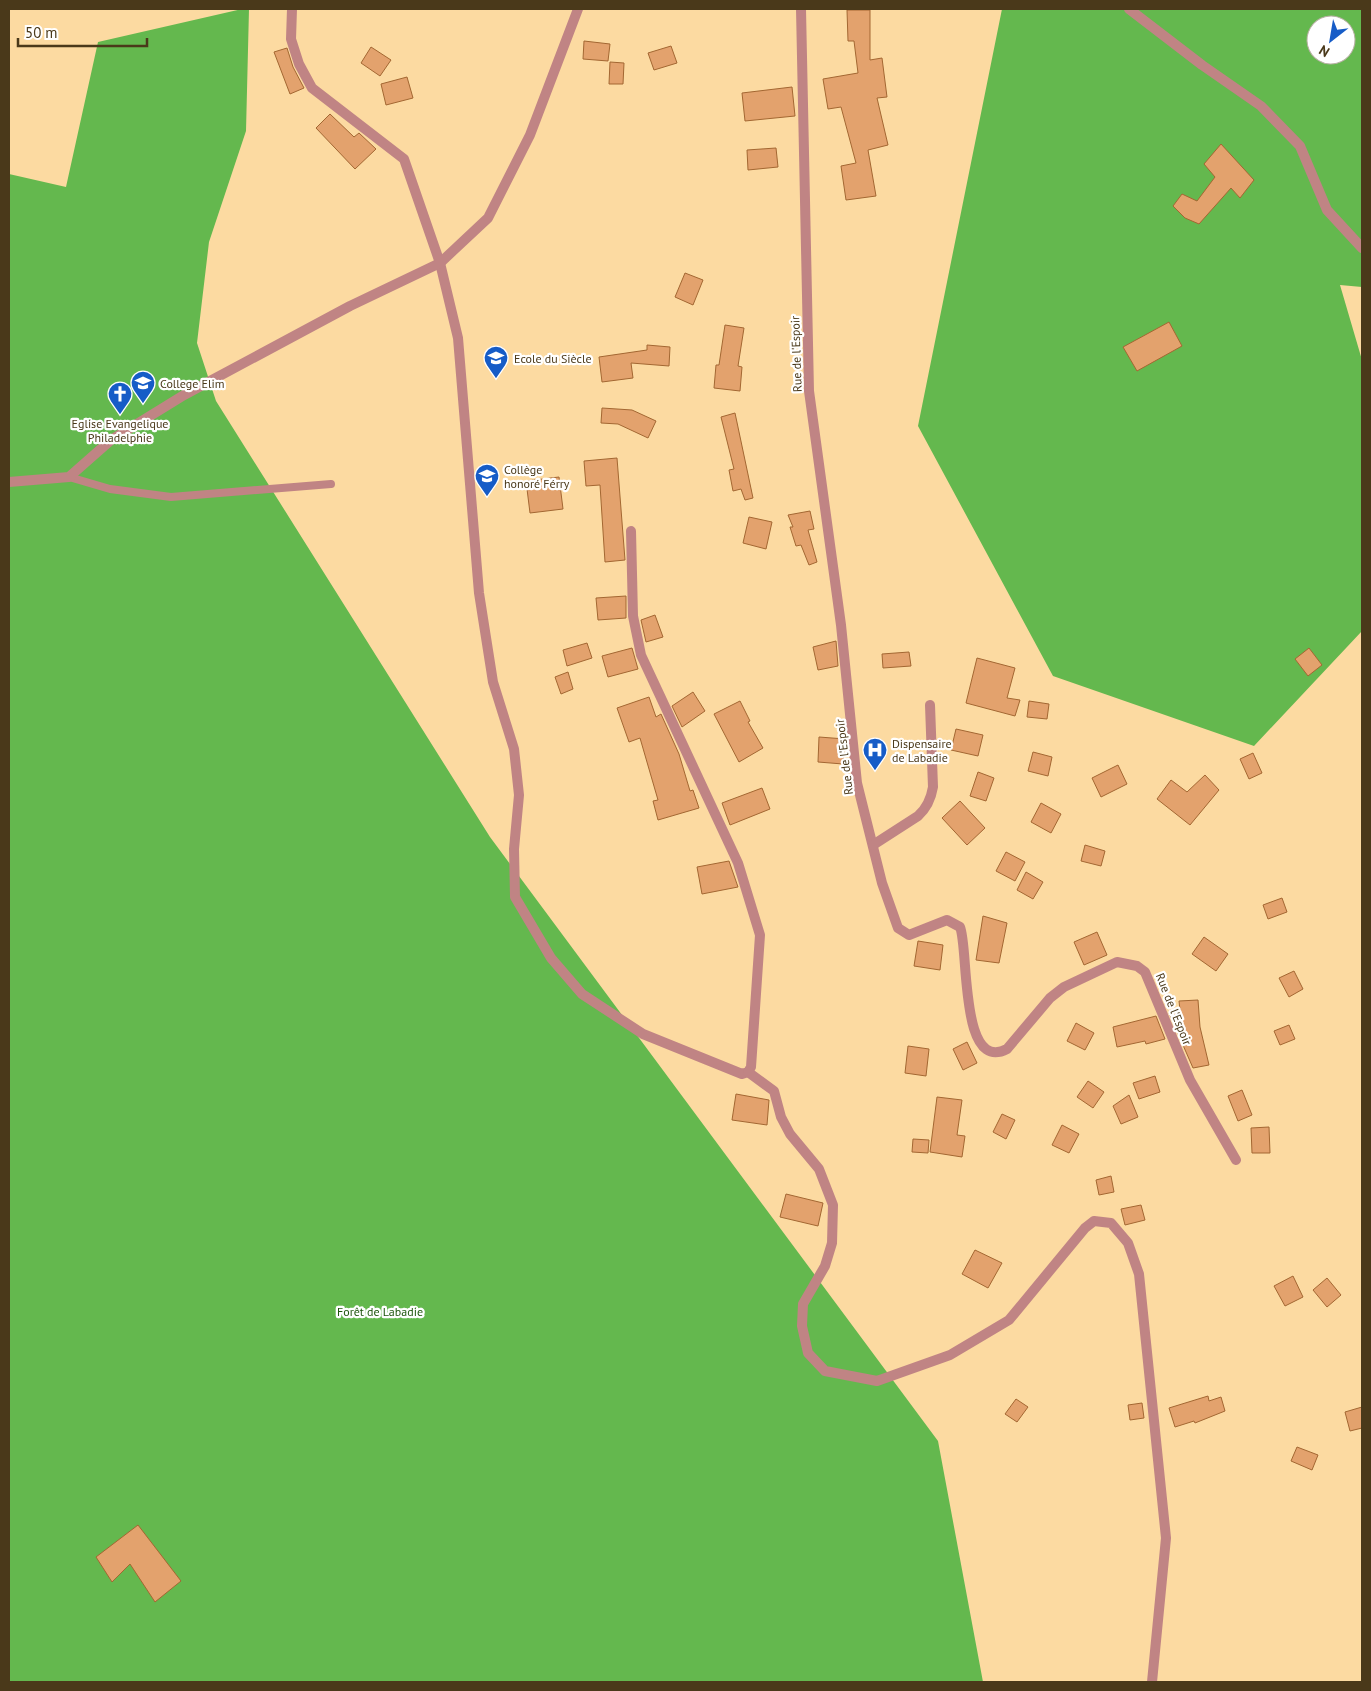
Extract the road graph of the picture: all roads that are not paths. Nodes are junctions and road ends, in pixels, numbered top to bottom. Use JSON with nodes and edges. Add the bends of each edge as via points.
{"nodes":[{"id":1,"x":292,"y":9,"type":"edge"},
{"id":2,"x":578,"y":9,"type":"edge"},
{"id":3,"x":801,"y":9,"type":"edge"},
{"id":4,"x":1129,"y":9,"type":"edge"},
{"id":5,"x":1362,"y":248,"type":"edge"},
{"id":6,"x":440,"y":263,"type":"junction"},
{"id":7,"x":69,"y":477,"type":"junction"},
{"id":8,"x":9,"y":482,"type":"edge"},
{"id":9,"x":331,"y":484,"type":"dead end"},
{"id":10,"x":631,"y":531,"type":"dead end"},
{"id":11,"x":930,"y":705,"type":"dead end"},
{"id":12,"x":873,"y":845,"type":"junction"},
{"id":13,"x":748,"y":1072,"type":"junction"},
{"id":14,"x":1236,"y":1160,"type":"dead end"},
{"id":15,"x":1152,"y":1682,"type":"edge"}],
"edges":[{"from":1,"to":6,"type":"street","via":[[291,39],[312,88],[404,159]]},
{"from":2,"to":6,"type":"street","via":[[530,135],[488,218]]},
{"from":3,"to":12,"type":"street","name":"Rue de l'Espoir","via":[[809,391],[842,625],[857,783]]},
{"from":4,"to":5,"type":"street","via":[[1261,106],[1300,146],[1327,210]]},
{"from":6,"to":7,"type":"street","via":[[350,306],[184,395],[111,440]]},
{"from":6,"to":13,"type":"street","via":[[458,338],[480,602],[493,682],[514,749],[519,796],[514,849],[515,897],[551,958],[582,994],[643,1034],[738,1073]]},
{"from":7,"to":8,"type":"street"},
{"from":7,"to":9,"type":"lane","via":[[110,489],[171,497]]},
{"from":10,"to":13,"type":"street","via":[[633,616],[641,655],[738,863],[760,935],[752,1066]]},
{"from":11,"to":12,"type":"street","via":[[932,796],[918,816]]},
{"from":12,"to":14,"type":"street","name":"Rue de l'Espoir","via":[[882,883],[902,932],[913,934],[947,920],[960,927],[969,1009],[977,1039],[993,1052],[1007,1049],[1050,998],[1064,987],[1117,962],[1137,966],[1145,972],[1190,1080]]},
{"from":13,"to":15,"type":"street","via":[[774,1091],[781,1117],[790,1134],[819,1169],[833,1205],[832,1243],[825,1266],[802,1304],[802,1326],[808,1353],[825,1371],[877,1381],[950,1355],[1009,1320],[1094,1221],[1110,1223],[1128,1243],[1139,1274],[1144,1308],[1166,1538]]}]}
